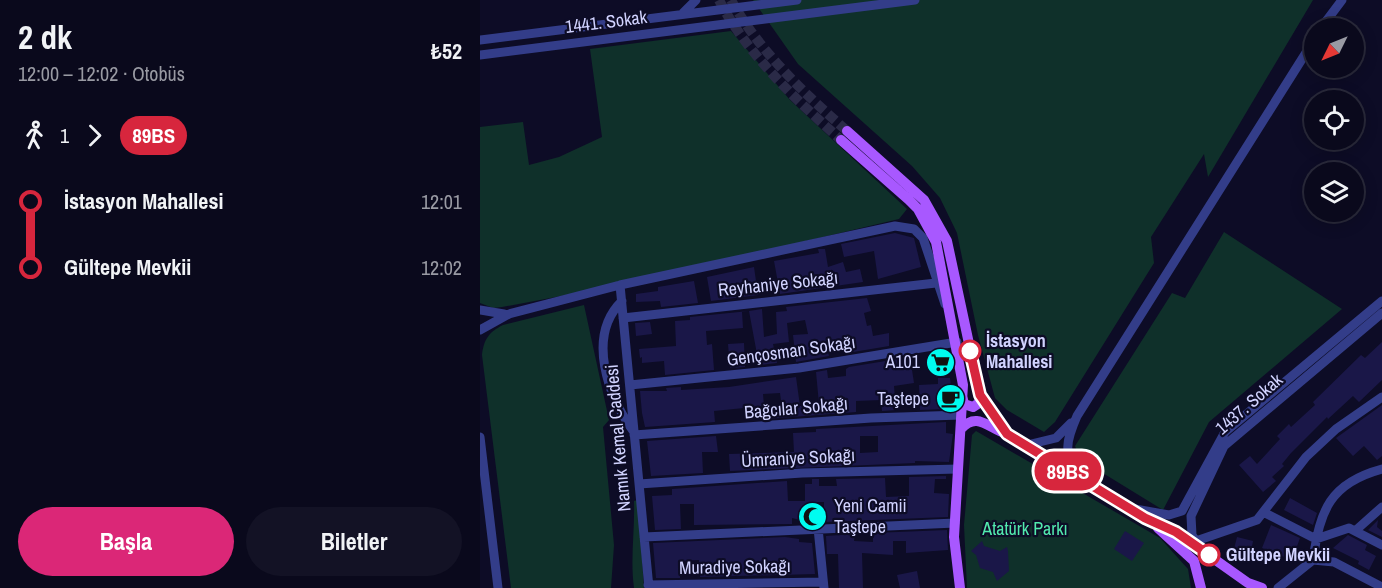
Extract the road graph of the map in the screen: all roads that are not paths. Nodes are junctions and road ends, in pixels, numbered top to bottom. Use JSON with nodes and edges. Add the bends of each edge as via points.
{"nodes":[{"id":1,"x":696,"y":0,"type":"edge"},
{"id":2,"x":797,"y":0,"type":"edge"},
{"id":3,"x":915,"y":0,"type":"edge"},
{"id":4,"x":1342,"y":0,"type":"edge"},
{"id":5,"x":1335,"y":4,"type":"edge"},
{"id":6,"x":681,"y":15,"type":"junction"},
{"id":7,"x":1327,"y":18,"type":"edge"},
{"id":8,"x":480,"y":40,"type":"edge"},
{"id":9,"x":480,"y":55,"type":"edge"},
{"id":10,"x":1304,"y":56,"type":"edge"},
{"id":11,"x":936,"y":283,"type":"junction"},
{"id":12,"x":620,"y":285,"type":"junction"},
{"id":13,"x":622,"y":301,"type":"junction"},
{"id":14,"x":1382,"y":301,"type":"edge"},
{"id":15,"x":480,"y":312,"type":"edge"},
{"id":16,"x":1382,"y":313,"type":"edge"},
{"id":17,"x":509,"y":314,"type":"junction"},
{"id":18,"x":623,"y":318,"type":"junction"},
{"id":19,"x":953,"y":323,"type":"junction"},
{"id":20,"x":480,"y":329,"type":"edge"},
{"id":21,"x":957,"y":342,"type":"junction"},
{"id":22,"x":630,"y":385,"type":"junction"},
{"id":23,"x":962,"y":395,"type":"junction"},
{"id":24,"x":980,"y":395,"type":"junction"},
{"id":25,"x":1382,"y":397,"type":"edge"},
{"id":26,"x":961,"y":415,"type":"junction"},
{"id":27,"x":1077,"y":416,"type":"junction"},
{"id":28,"x":961,"y":429,"type":"junction"},
{"id":29,"x":634,"y":434,"type":"junction"},
{"id":30,"x":1007,"y":434,"type":"junction"},
{"id":31,"x":480,"y":437,"type":"edge"},
{"id":32,"x":1027,"y":445,"type":"junction"},
{"id":33,"x":958,"y":469,"type":"junction"},
{"id":34,"x":1382,"y":469,"type":"edge"},
{"id":35,"x":1084,"y":481,"type":"junction"},
{"id":36,"x":639,"y":484,"type":"junction"},
{"id":37,"x":1129,"y":507,"type":"junction"},
{"id":38,"x":1382,"y":507,"type":"edge"},
{"id":39,"x":1265,"y":513,"type":"junction"},
{"id":40,"x":1145,"y":518,"type":"junction"},
{"id":41,"x":955,"y":523,"type":"junction"},
{"id":42,"x":818,"y":528,"type":"junction"},
{"id":43,"x":1355,"y":531,"type":"junction"},
{"id":44,"x":644,"y":537,"type":"junction"},
{"id":45,"x":1316,"y":538,"type":"junction"},
{"id":46,"x":1198,"y":545,"type":"junction"},
{"id":47,"x":1382,"y":545,"type":"edge"},
{"id":48,"x":1313,"y":560,"type":"junction"},
{"id":49,"x":824,"y":585,"type":"edge"},
{"id":50,"x":648,"y":586,"type":"edge"},
{"id":51,"x":1382,"y":587,"type":"edge"},
{"id":52,"x":498,"y":588,"type":"edge"},
{"id":53,"x":960,"y":588,"type":"edge"},
{"id":54,"x":1201,"y":588,"type":"edge"},
{"id":55,"x":1262,"y":588,"type":"edge"},
{"id":56,"x":1278,"y":588,"type":"edge"}],
"edges":[{"from":1,"to":6,"type":"street"},
{"from":2,"to":6,"type":"street","name":"1441. Sokak"},
{"from":3,"to":9,"type":"street","name":"1441. Sokak"},
{"from":4,"to":5,"type":"street"},
{"from":5,"to":7,"type":"street"},
{"from":6,"to":8,"type":"street","name":"1441. Sokak"},
{"from":10,"to":27,"type":"street"},
{"from":11,"to":12,"type":"street","via":[[923,238],[914,230],[895,226]]},
{"from":11,"to":18,"type":"street","name":"Reyhaniye Sokağı"},
{"from":11,"to":19,"type":"street"},
{"from":12,"to":13,"type":"street","name":"Namık Kemal Caddesi"},
{"from":12,"to":17,"type":"street"},
{"from":13,"to":18,"type":"street","name":"Namık Kemal Caddesi"},
{"from":13,"to":29,"type":"street","via":[[606,323],[604,357],[616,406]]},
{"from":14,"to":37,"type":"street","via":[[1225,432],[1182,511],[1152,514]]},
{"from":15,"to":17,"type":"street"},
{"from":15,"to":20,"type":"street"},
{"from":16,"to":46,"type":"street","name":"1437. Sokak","via":[[1224,446],[1191,516]]},
{"from":17,"to":20,"type":"street"},
{"from":18,"to":22,"type":"street","name":"Namık Kemal Caddesi"},
{"from":19,"to":21,"type":"main road"},
{"from":19,"to":24,"type":"main road","via":[[936,242],[922,215],[844,136],[924,200],[936,219],[947,241]]},
{"from":21,"to":22,"type":"street","name":"Gençosman Sokağı","via":[[799,368]]},
{"from":21,"to":23,"type":"main road"},
{"from":22,"to":29,"type":"street","name":"Namık Kemal Caddesi"},
{"from":23,"to":24,"type":"main road","via":[[964,404],[973,407],[979,403]]},
{"from":23,"to":26,"type":"main road"},
{"from":24,"to":30,"type":"main road"},
{"from":25,"to":39,"type":"street","via":[[1306,456]]},
{"from":26,"to":28,"type":"main road"},
{"from":26,"to":29,"type":"street","name":"Bağcılar Sokağı"},
{"from":27,"to":32,"type":"street","via":[[1056,438]]},
{"from":27,"to":35,"type":"street","via":[[1067,453]]},
{"from":28,"to":30,"type":"main road","via":[[976,420]]},
{"from":28,"to":33,"type":"main road"},
{"from":29,"to":36,"type":"street","name":"Namık Kemal Caddesi"},
{"from":30,"to":32,"type":"main road"},
{"from":31,"to":52,"type":"street"},
{"from":32,"to":35,"type":"main road"},
{"from":33,"to":36,"type":"street","name":"Ümraniye Sokağı","via":[[802,473]]},
{"from":33,"to":41,"type":"main road"},
{"from":34,"to":45,"type":"street","via":[[1361,475],[1329,501]]},
{"from":35,"to":37,"type":"main road"},
{"from":36,"to":44,"type":"street","name":"Namık Kemal Caddesi"},
{"from":37,"to":40,"type":"main road"},
{"from":38,"to":43,"type":"street"},
{"from":39,"to":45,"type":"street"},
{"from":39,"to":46,"type":"street"},
{"from":40,"to":46,"type":"main road"},
{"from":40,"to":54,"type":"main road","via":[[1194,561]]},
{"from":41,"to":42,"type":"street"},
{"from":41,"to":53,"type":"main road"},
{"from":42,"to":44,"type":"street"},
{"from":42,"to":49,"type":"street"},
{"from":43,"to":45,"type":"street","via":[[1349,528]]},
{"from":43,"to":47,"type":"street"},
{"from":44,"to":50,"type":"street","name":"Namık Kemal Caddesi"},
{"from":45,"to":48,"type":"street"},
{"from":46,"to":55,"type":"main road","via":[[1248,583]]},
{"from":48,"to":51,"type":"street","via":[[1334,562]]},
{"from":48,"to":56,"type":"street"},
{"from":49,"to":50,"type":"street","name":"Muradiye Sokağı"}]}
